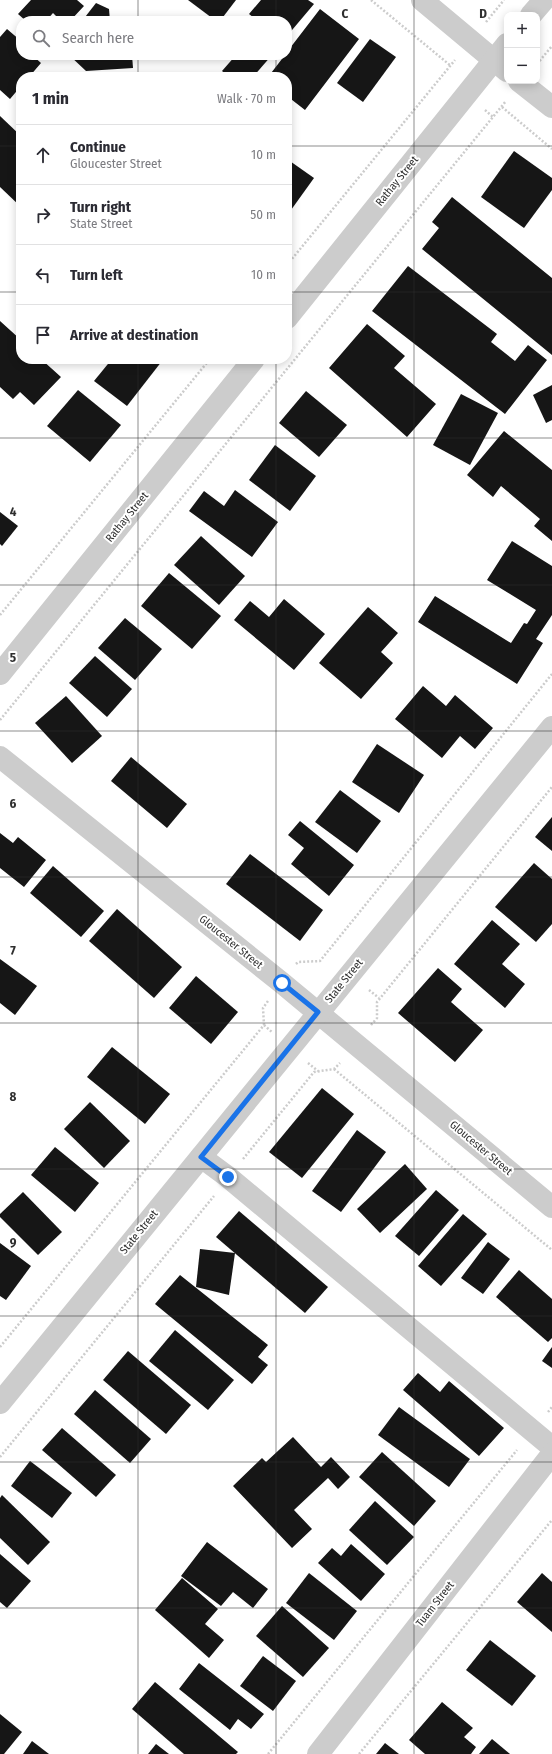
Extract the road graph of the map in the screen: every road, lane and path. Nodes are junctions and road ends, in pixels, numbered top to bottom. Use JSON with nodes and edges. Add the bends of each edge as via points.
{"nodes":[{"id":1,"x":371,"y":0,"type":"edge"},
{"id":2,"x":422,"y":0,"type":"edge"},
{"id":3,"x":504,"y":0,"type":"edge"},
{"id":4,"x":544,"y":0,"type":"edge"},
{"id":5,"x":534,"y":12,"type":"edge"},
{"id":6,"x":471,"y":41,"type":"junction"},
{"id":7,"x":552,"y":46,"type":"edge"},
{"id":8,"x":540,"y":60,"type":"edge"},
{"id":9,"x":504,"y":64,"type":"edge"},
{"id":10,"x":451,"y":66,"type":"junction"},
{"id":11,"x":504,"y":75,"type":"edge"},
{"id":12,"x":507,"y":84,"type":"edge"},
{"id":13,"x":527,"y":84,"type":"edge"},
{"id":14,"x":502,"y":107,"type":"junction"},
{"id":15,"x":552,"y":107,"type":"edge"},
{"id":16,"x":552,"y":149,"type":"edge"},
{"id":17,"x":292,"y":259,"type":"edge"},
{"id":18,"x":292,"y":312,"type":"edge"},
{"id":19,"x":292,"y":363,"type":"edge"},
{"id":20,"x":206,"y":364,"type":"edge"},
{"id":21,"x":250,"y":364,"type":"edge"},
{"id":22,"x":292,"y":364,"type":"edge"},
{"id":23,"x":0,"y":615,"type":"edge"},
{"id":24,"x":0,"y":674,"type":"edge"},
{"id":25,"x":0,"y":720,"type":"edge"},
{"id":26,"x":552,"y":727,"type":"edge"},
{"id":27,"x":0,"y":758,"type":"edge"},
{"id":28,"x":552,"y":787,"type":"edge"},
{"id":29,"x":368,"y":989,"type":"dead end"},
{"id":30,"x":379,"y":998,"type":"junction"},
{"id":31,"x":318,"y":1012,"type":"junction"},
{"id":32,"x":356,"y":1043,"type":"junction"},
{"id":33,"x":334,"y":1069,"type":"junction"},
{"id":34,"x":201,"y":1157,"type":"junction"},
{"id":35,"x":228,"y":1177,"type":"junction"},
{"id":36,"x":552,"y":1207,"type":"edge"},
{"id":37,"x":552,"y":1250,"type":"edge"},
{"id":38,"x":0,"y":1403,"type":"edge"},
{"id":39,"x":552,"y":1407,"type":"edge"},
{"id":40,"x":533,"y":1431,"type":"junction"},
{"id":41,"x":552,"y":1446,"type":"edge"},
{"id":42,"x":552,"y":1454,"type":"edge"},
{"id":43,"x":0,"y":1457,"type":"edge"},
{"id":44,"x":552,"y":1520,"type":"edge"},
{"id":45,"x":268,"y":1754,"type":"edge"},
{"id":46,"x":318,"y":1754,"type":"edge"},
{"id":47,"x":359,"y":1754,"type":"edge"}],
"edges":[{"from":1,"to":10,"type":"path"},
{"from":2,"to":6,"type":"street"},
{"from":3,"to":6,"type":"path"},
{"from":4,"to":5,"type":"street"},
{"from":6,"to":9,"type":"street"},
{"from":6,"to":10,"type":"path"},
{"from":7,"to":8,"type":"path"},
{"from":10,"to":17,"type":"path"},
{"from":11,"to":18,"type":"street","name":"Rathay Street"},
{"from":12,"to":14,"type":"path"},
{"from":13,"to":15,"type":"street"},
{"from":14,"to":16,"type":"path"},
{"from":14,"to":19,"type":"path"},
{"from":20,"to":23,"type":"path"},
{"from":21,"to":24,"type":"street","name":"Rathay Street"},
{"from":22,"to":25,"type":"path"},
{"from":26,"to":31,"type":"street","name":"State Street"},
{"from":27,"to":31,"type":"street","name":"Gloucester Street"},
{"from":28,"to":30,"type":"path"},
{"from":29,"to":30,"type":"path"},
{"from":30,"to":32,"type":"path","via":[[377,1018]]},
{"from":31,"to":32,"type":"street","name":"Gloucester Street"},
{"from":31,"to":34,"type":"street","name":"State Street"},
{"from":32,"to":33,"type":"path"},
{"from":32,"to":36,"type":"street","name":"Gloucester Street"},
{"from":33,"to":35,"type":"path","via":[[314,1072]]},
{"from":33,"to":37,"type":"path"},
{"from":34,"to":35,"type":"street"},
{"from":34,"to":38,"type":"street","name":"State Street"},
{"from":35,"to":40,"type":"street"},
{"from":35,"to":43,"type":"path"},
{"from":39,"to":40,"type":"path"},
{"from":40,"to":41,"type":"street"},
{"from":40,"to":45,"type":"path"},
{"from":42,"to":46,"type":"street","name":"Tuam Street"},
{"from":44,"to":47,"type":"path"}]}
